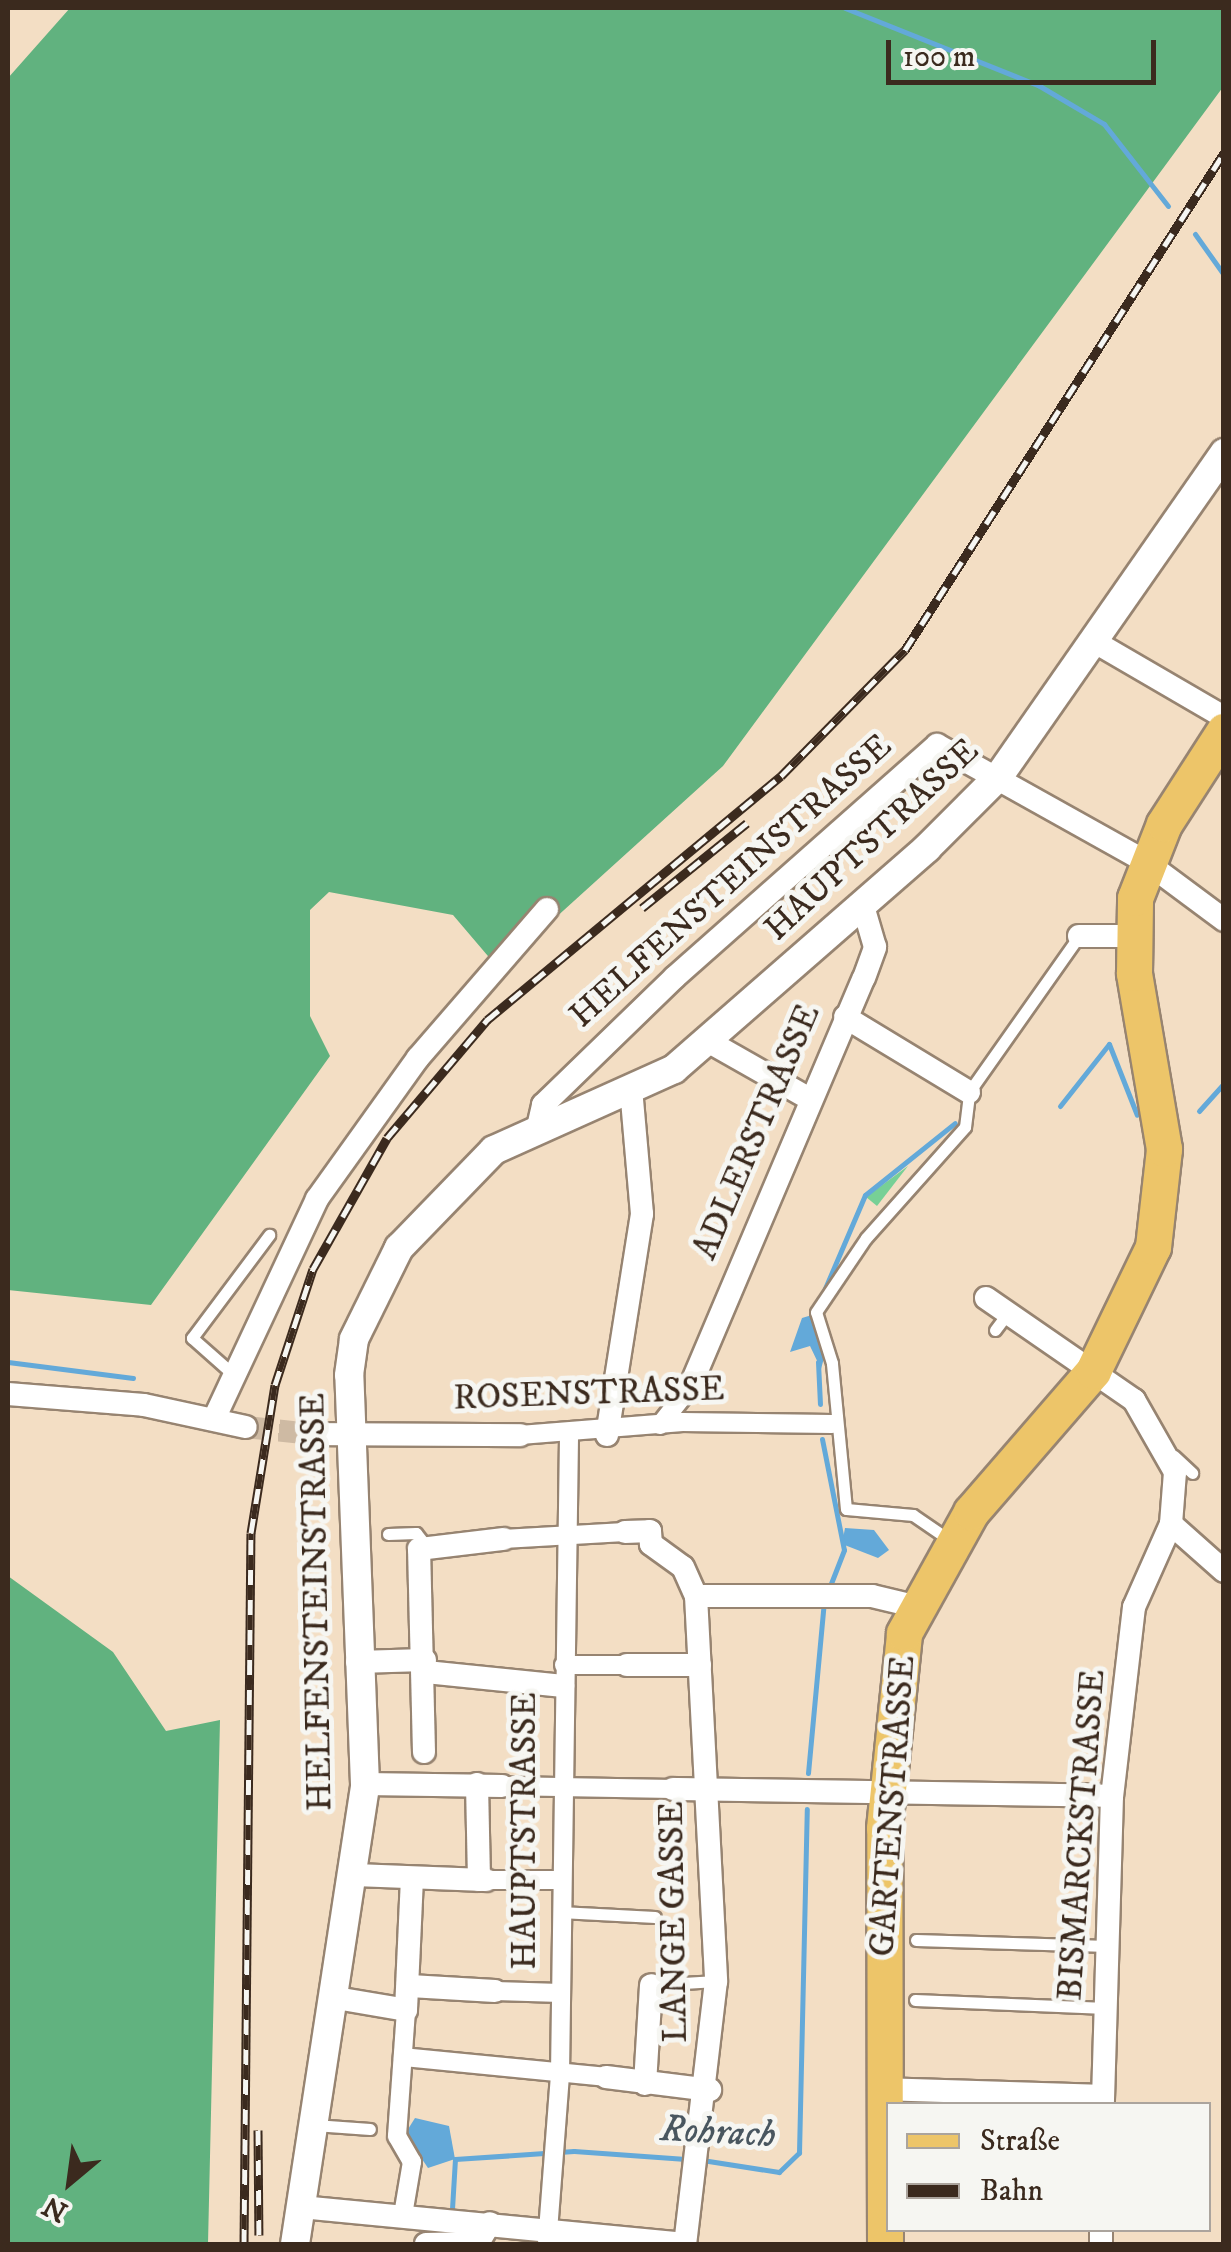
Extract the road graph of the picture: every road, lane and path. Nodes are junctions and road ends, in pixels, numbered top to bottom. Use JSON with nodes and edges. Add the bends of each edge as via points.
{"nodes":[{"id":1,"x":1224,"y":453,"type":"edge"},
{"id":2,"x":1095,"y":642,"type":"junction"},
{"id":3,"x":1224,"y":717,"type":"edge"},
{"id":4,"x":1224,"y":731,"type":"edge"},
{"id":5,"x":999,"y":776,"type":"junction"},
{"id":6,"x":1146,"y":862,"type":"junction"},
{"id":7,"x":863,"y":906,"type":"junction"},
{"id":8,"x":547,"y":909,"type":"dead end"},
{"id":9,"x":1224,"y":920,"type":"edge"},
{"id":10,"x":1079,"y":936,"type":"joint"},
{"id":11,"x":1132,"y":936,"type":"junction"},
{"id":12,"x":845,"y":1017,"type":"junction"},
{"id":13,"x":706,"y":1040,"type":"junction"},
{"id":14,"x":631,"y":1089,"type":"junction"},
{"id":15,"x":969,"y":1092,"type":"junction"},
{"id":16,"x":808,"y":1098,"type":"junction"},
{"id":17,"x":538,"y":1127,"type":"junction"},
{"id":18,"x":270,"y":1235,"type":"dead end"},
{"id":19,"x":986,"y":1298,"type":"dead end"},
{"id":20,"x":1094,"y":1371,"type":"junction"},
{"id":21,"x":234,"y":1375,"type":"junction"},
{"id":22,"x":690,"y":1387,"type":"junction"},
{"id":23,"x":8,"y":1394,"type":"edge"},
{"id":24,"x":214,"y":1419,"type":"junction"},
{"id":25,"x":704,"y":1422,"type":"junction"},
{"id":26,"x":832,"y":1424,"type":"junction"},
{"id":27,"x":660,"y":1425,"type":"junction"},
{"id":28,"x":246,"y":1427,"type":"tunnel mouth"},
{"id":29,"x":311,"y":1434,"type":"tunnel mouth"},
{"id":30,"x":569,"y":1434,"type":"junction"},
{"id":31,"x":520,"y":1435,"type":"joint"},
{"id":32,"x":607,"y":1435,"type":"junction"},
{"id":33,"x":348,"y":1436,"type":"junction"},
{"id":34,"x":1171,"y":1454,"type":"junction"},
{"id":35,"x":1192,"y":1473,"type":"dead end"},
{"id":36,"x":1170,"y":1524,"type":"junction"},
{"id":37,"x":625,"y":1532,"type":"joint"},
{"id":38,"x":388,"y":1534,"type":"dead end"},
{"id":39,"x":568,"y":1536,"type":"junction"},
{"id":40,"x":503,"y":1539,"type":"joint"},
{"id":41,"x":950,"y":1541,"type":"junction"},
{"id":42,"x":424,"y":1542,"type":"junction"},
{"id":43,"x":1224,"y":1571,"type":"edge"},
{"id":44,"x":696,"y":1596,"type":"junction"},
{"id":45,"x":914,"y":1606,"type":"junction"},
{"id":46,"x":357,"y":1662,"type":"junction"},
{"id":47,"x":628,"y":1665,"type":"joint"},
{"id":48,"x":426,"y":1666,"type":"junction"},
{"id":49,"x":700,"y":1666,"type":"junction"},
{"id":50,"x":564,"y":1676,"type":"junction"},
{"id":51,"x":424,"y":1752,"type":"dead end"},
{"id":52,"x":365,"y":1784,"type":"junction"},
{"id":53,"x":477,"y":1784,"type":"junction"},
{"id":54,"x":502,"y":1786,"type":"joint"},
{"id":55,"x":707,"y":1787,"type":"junction"},
{"id":56,"x":558,"y":1788,"type":"junction"},
{"id":57,"x":673,"y":1789,"type":"joint"},
{"id":58,"x":887,"y":1790,"type":"junction"},
{"id":59,"x":1112,"y":1796,"type":"junction"},
{"id":60,"x":353,"y":1875,"type":"junction"},
{"id":61,"x":412,"y":1879,"type":"junction"},
{"id":62,"x":482,"y":1880,"type":"junction"},
{"id":63,"x":560,"y":1880,"type":"junction"},
{"id":64,"x":560,"y":1912,"type":"junction"},
{"id":65,"x":655,"y":1917,"type":"dead end"},
{"id":66,"x":916,"y":1940,"type":"dead end"},
{"id":67,"x":1108,"y":1946,"type":"junction"},
{"id":68,"x":716,"y":1981,"type":"junction"},
{"id":69,"x":651,"y":1985,"type":"joint"},
{"id":70,"x":410,"y":1986,"type":"junction"},
{"id":71,"x":495,"y":1990,"type":"joint"},
{"id":72,"x":562,"y":1994,"type":"junction"},
{"id":73,"x":336,"y":1998,"type":"junction"},
{"id":74,"x":914,"y":2000,"type":"dead end"},
{"id":75,"x":1106,"y":2008,"type":"junction"},
{"id":76,"x":406,"y":2010,"type":"junction"},
{"id":77,"x":403,"y":2057,"type":"junction"},
{"id":78,"x":560,"y":2074,"type":"junction"},
{"id":79,"x":606,"y":2077,"type":"joint"},
{"id":80,"x":644,"y":2084,"type":"junction"},
{"id":81,"x":882,"y":2089,"type":"junction"},
{"id":82,"x":710,"y":2090,"type":"junction"},
{"id":83,"x":1103,"y":2100,"type":"edge"},
{"id":84,"x":314,"y":2125,"type":"junction"},
{"id":85,"x":370,"y":2129,"type":"dead end"},
{"id":86,"x":301,"y":2207,"type":"junction"},
{"id":87,"x":404,"y":2215,"type":"junction"},
{"id":88,"x":490,"y":2223,"type":"junction"},
{"id":89,"x":886,"y":2223,"type":"edge"},
{"id":90,"x":548,"y":2237,"type":"edge"},
{"id":91,"x":294,"y":2244,"type":"edge"},
{"id":92,"x":426,"y":2244,"type":"edge"},
{"id":93,"x":685,"y":2244,"type":"edge"}],
"edges":[{"from":1,"to":2,"type":"street","name":"HAUPTSTRASSE"},
{"from":2,"to":3,"type":"street"},
{"from":2,"to":5,"type":"street","name":"HAUPTSTRASSE"},
{"from":4,"to":6,"type":"main road"},
{"from":5,"to":6,"type":"street"},
{"from":5,"to":7,"type":"street","name":"HAUPTSTRASSE"},
{"from":5,"to":17,"type":"street","name":"HELFENSTEINSTRASSE","via":[[937,745],[675,977],[544,1105]]},
{"from":6,"to":9,"type":"street"},
{"from":6,"to":11,"type":"main road","name":"GARTENSTRASSE"},
{"from":7,"to":12,"type":"street","name":"ADLERSTRASSE","via":[[875,947]]},
{"from":7,"to":13,"type":"street","name":"HAUPTSTRASSE"},
{"from":8,"to":21,"type":"street","via":[[359,1135],[317,1199]]},
{"from":10,"to":11,"type":"street"},
{"from":10,"to":15,"type":"lane"},
{"from":11,"to":20,"type":"main road","name":"GARTENSTRASSE","via":[[1164,1184],[1134,1299]]},
{"from":12,"to":15,"type":"street"},
{"from":12,"to":16,"type":"street","name":"ADLERSTRASSE"},
{"from":13,"to":14,"type":"street","name":"HAUPTSTRASSE"},
{"from":13,"to":16,"type":"street"},
{"from":14,"to":17,"type":"street","name":"HELFENSTEINSTRASSE"},
{"from":14,"to":32,"type":"street","via":[[642,1214]]},
{"from":15,"to":26,"type":"lane","via":[[965,1127],[884,1217],[816,1312],[832,1363]]},
{"from":16,"to":22,"type":"street","name":"ADLERSTRASSE"},
{"from":17,"to":33,"type":"street","name":"HELFENSTEINSTRASSE","via":[[466,1172],[399,1248],[354,1339]]},
{"from":18,"to":21,"type":"lane","via":[[192,1338]]},
{"from":19,"to":20,"type":"street","via":[[1002,1322]]},
{"from":20,"to":34,"type":"street","via":[[1134,1400]]},
{"from":20,"to":41,"type":"main road","name":"GARTENSTRASSE"},
{"from":21,"to":24,"type":"street"},
{"from":22,"to":25,"type":"street"},
{"from":22,"to":27,"type":"street"},
{"from":23,"to":24,"type":"street"},
{"from":24,"to":28,"type":"street"},
{"from":25,"to":26,"type":"street","name":"ROSENSTRASSE"},
{"from":25,"to":27,"type":"street","name":"ROSENSTRASSE"},
{"from":26,"to":41,"type":"lane","via":[[846,1509],[913,1515]]},
{"from":27,"to":32,"type":"street","name":"ROSENSTRASSE"},
{"from":29,"to":33,"type":"street","name":"ROSENSTRASSE"},
{"from":30,"to":31,"type":"street","name":"ROSENSTRASSE"},
{"from":30,"to":32,"type":"street","name":"ROSENSTRASSE"},
{"from":30,"to":39,"type":"street","name":"HAUPTSTRASSE"},
{"from":31,"to":33,"type":"street","name":"ROSENSTRASSE"},
{"from":33,"to":46,"type":"street","name":"HELFENSTEINSTRASSE"},
{"from":34,"to":35,"type":"lane"},
{"from":34,"to":36,"type":"street","name":"BISMARCKSTRASSE"},
{"from":36,"to":43,"type":"street"},
{"from":36,"to":59,"type":"street","name":"BISMARCKSTRASSE","via":[[1134,1607]]},
{"from":37,"to":39,"type":"street"},
{"from":37,"to":44,"type":"street","via":[[650,1530],[651,1544],[683,1567]]},
{"from":38,"to":42,"type":"lane","via":[[416,1533]]},
{"from":39,"to":40,"type":"street"},
{"from":39,"to":50,"type":"street","name":"HAUPTSTRASSE"},
{"from":40,"to":42,"type":"street"},
{"from":41,"to":45,"type":"main road","name":"GARTENSTRASSE"},
{"from":42,"to":48,"type":"street"},
{"from":44,"to":45,"type":"street","via":[[824,1596]]},
{"from":44,"to":49,"type":"street","name":"LANGE GASSE"},
{"from":45,"to":58,"type":"main road","name":"GARTENSTRASSE","via":[[898,1668]]},
{"from":46,"to":48,"type":"street"},
{"from":46,"to":52,"type":"street","name":"HELFENSTEINSTRASSE"},
{"from":47,"to":49,"type":"street"},
{"from":47,"to":50,"type":"street"},
{"from":48,"to":50,"type":"street"},
{"from":48,"to":51,"type":"street"},
{"from":49,"to":55,"type":"street","name":"LANGE GASSE"},
{"from":50,"to":56,"type":"street","name":"HAUPTSTRASSE"},
{"from":52,"to":53,"type":"street"},
{"from":52,"to":60,"type":"street","name":"HELFENSTEINSTRASSE"},
{"from":53,"to":54,"type":"street"},
{"from":53,"to":62,"type":"street"},
{"from":54,"to":56,"type":"street"},
{"from":55,"to":57,"type":"street"},
{"from":55,"to":58,"type":"street"},
{"from":55,"to":68,"type":"street","name":"LANGE GASSE"},
{"from":56,"to":57,"type":"street"},
{"from":56,"to":63,"type":"street","name":"HAUPTSTRASSE"},
{"from":58,"to":59,"type":"street"},
{"from":58,"to":81,"type":"main road","name":"GARTENSTRASSE"},
{"from":59,"to":67,"type":"street","name":"BISMARCKSTRASSE"},
{"from":60,"to":61,"type":"street"},
{"from":60,"to":73,"type":"street","name":"HELFENSTEINSTRASSE"},
{"from":61,"to":62,"type":"street"},
{"from":61,"to":70,"type":"street"},
{"from":62,"to":63,"type":"street"},
{"from":63,"to":64,"type":"street","name":"HAUPTSTRASSE"},
{"from":64,"to":65,"type":"lane"},
{"from":64,"to":72,"type":"street","name":"HAUPTSTRASSE"},
{"from":66,"to":67,"type":"lane"},
{"from":67,"to":75,"type":"street","name":"BISMARCKSTRASSE"},
{"from":68,"to":69,"type":"lane"},
{"from":68,"to":82,"type":"street","name":"LANGE GASSE"},
{"from":69,"to":80,"type":"street"},
{"from":70,"to":71,"type":"street"},
{"from":70,"to":76,"type":"street"},
{"from":71,"to":72,"type":"street"},
{"from":72,"to":78,"type":"street","name":"HAUPTSTRASSE"},
{"from":73,"to":76,"type":"street"},
{"from":73,"to":84,"type":"street","name":"HELFENSTEINSTRASSE"},
{"from":74,"to":75,"type":"lane"},
{"from":75,"to":83,"type":"street","name":"BISMARCKSTRASSE"},
{"from":76,"to":77,"type":"street"},
{"from":77,"to":78,"type":"street"},
{"from":77,"to":87,"type":"street","via":[[398,2136],[412,2162]]},
{"from":78,"to":79,"type":"street"},
{"from":78,"to":90,"type":"street","name":"HAUPTSTRASSE"},
{"from":79,"to":80,"type":"street"},
{"from":80,"to":82,"type":"street"},
{"from":81,"to":83,"type":"street"},
{"from":81,"to":89,"type":"main road","name":"GARTENSTRASSE"},
{"from":82,"to":93,"type":"street","name":"LANGE GASSE"},
{"from":84,"to":85,"type":"lane"},
{"from":84,"to":86,"type":"street","name":"HELFENSTEINSTRASSE"},
{"from":86,"to":87,"type":"street"},
{"from":86,"to":91,"type":"street","name":"HELFENSTEINSTRASSE"},
{"from":87,"to":88,"type":"street"},
{"from":88,"to":90,"type":"street"},
{"from":88,"to":92,"type":"street","via":[[478,2243]]},
{"from":90,"to":93,"type":"street"}]}
